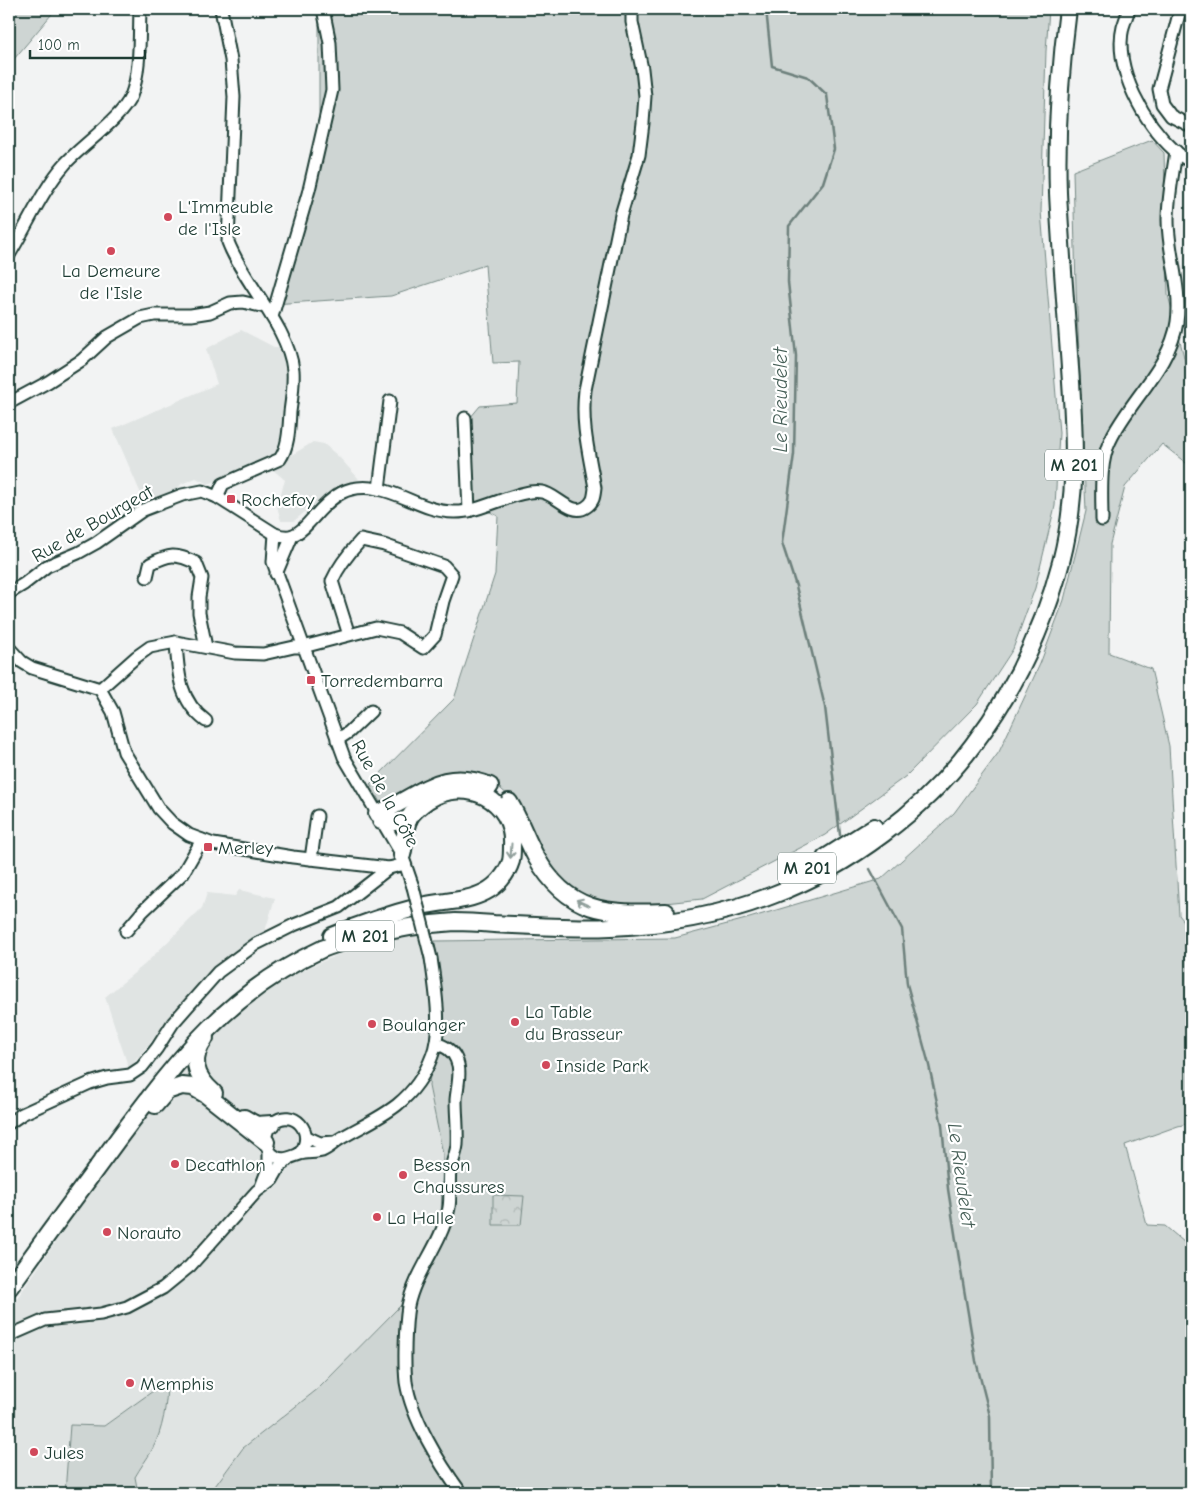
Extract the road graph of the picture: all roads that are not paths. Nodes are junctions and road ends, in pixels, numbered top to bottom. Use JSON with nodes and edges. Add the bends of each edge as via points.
{"nodes":[{"id":1,"x":140,"y":9,"type":"edge"},
{"id":2,"x":221,"y":9,"type":"edge"},
{"id":3,"x":323,"y":9,"type":"edge"},
{"id":4,"x":632,"y":9,"type":"edge"},
{"id":5,"x":1061,"y":9,"type":"edge"},
{"id":6,"x":1068,"y":9,"type":"edge"},
{"id":7,"x":1130,"y":9,"type":"edge"},
{"id":8,"x":1183,"y":9,"type":"edge"},
{"id":9,"x":1191,"y":126,"type":"edge"},
{"id":10,"x":1176,"y":151,"type":"junction"},
{"id":11,"x":1191,"y":162,"type":"edge"},
{"id":12,"x":9,"y":255,"type":"edge"},
{"id":13,"x":265,"y":307,"type":"junction"},
{"id":14,"x":272,"y":317,"type":"junction"},
{"id":15,"x":390,"y":401,"type":"dead end"},
{"id":16,"x":9,"y":403,"type":"edge"},
{"id":17,"x":465,"y":418,"type":"dead end"},
{"id":18,"x":379,"y":489,"type":"junction"},
{"id":19,"x":217,"y":497,"type":"junction"},
{"id":20,"x":469,"y":511,"type":"junction"},
{"id":21,"x":1102,"y":520,"type":"dead end"},
{"id":22,"x":275,"y":534,"type":"junction"},
{"id":23,"x":292,"y":536,"type":"junction"},
{"id":24,"x":276,"y":574,"type":"junction"},
{"id":25,"x":148,"y":577,"type":"dead end"},
{"id":26,"x":9,"y":593,"type":"edge"},
{"id":27,"x":349,"y":635,"type":"junction"},
{"id":28,"x":176,"y":642,"type":"junction"},
{"id":29,"x":206,"y":647,"type":"junction"},
{"id":30,"x":303,"y":647,"type":"junction"},
{"id":31,"x":9,"y":648,"type":"edge"},
{"id":32,"x":100,"y":689,"type":"junction"},
{"id":33,"x":371,"y":711,"type":"dead end"},
{"id":34,"x":206,"y":722,"type":"dead end"},
{"id":35,"x":337,"y":740,"type":"junction"},
{"id":36,"x":318,"y":816,"type":"dead end"},
{"id":37,"x":379,"y":818,"type":"junction"},
{"id":38,"x":409,"y":819,"type":"junction"},
{"id":39,"x":202,"y":840,"type":"junction"},
{"id":40,"x":311,"y":860,"type":"junction"},
{"id":41,"x":403,"y":860,"type":"junction"},
{"id":42,"x":389,"y":868,"type":"junction"},
{"id":43,"x":683,"y":912,"type":"junction"},
{"id":44,"x":126,"y":931,"type":"dead end"},
{"id":45,"x":233,"y":1004,"type":"junction"},
{"id":46,"x":436,"y":1044,"type":"junction"},
{"id":47,"x":178,"y":1054,"type":"junction"},
{"id":48,"x":9,"y":1123,"type":"edge"},
{"id":49,"x":272,"y":1124,"type":"junction"},
{"id":50,"x":307,"y":1137,"type":"junction"},
{"id":51,"x":336,"y":1141,"type":"junction"},
{"id":52,"x":267,"y":1146,"type":"junction"},
{"id":53,"x":299,"y":1154,"type":"junction"},
{"id":54,"x":288,"y":1159,"type":"junction"},
{"id":55,"x":92,"y":1175,"type":"junction"},
{"id":56,"x":260,"y":1187,"type":"junction"},
{"id":57,"x":9,"y":1277,"type":"edge"},
{"id":58,"x":9,"y":1288,"type":"edge"},
{"id":59,"x":13,"y":1334,"type":"dead end"},
{"id":60,"x":461,"y":1493,"type":"edge"}],
"edges":[{"from":1,"to":12,"type":"street","via":[[136,73],[130,96],[121,110],[57,174]]},
{"from":2,"to":13,"type":"street","via":[[234,97],[228,242],[234,258]]},
{"from":3,"to":14,"type":"street","via":[[330,44],[332,90]]},
{"from":4,"to":20,"type":"street","via":[[645,96],[643,123],[639,155],[621,215],[583,410],[594,497],[584,509],[568,506],[542,491]]},
{"from":5,"to":43,"type":"highway","number":"M 201","via":[[1054,69],[1050,184],[1067,471],[1056,548],[1029,635],[1014,666],[974,729],[934,775],[883,821],[796,874],[736,898]]},
{"from":6,"to":45,"type":"highway","number":"M 201","via":[[1059,100],[1058,190],[1075,441],[1072,501],[1062,558],[1039,629],[1013,682],[973,746],[930,794],[868,845],[775,895],[711,914],[635,925],[457,922],[392,928],[328,946],[286,968]]},
{"from":7,"to":10,"type":"street","via":[[1123,28],[1125,70],[1142,109]]},
{"from":8,"to":9,"type":"street","via":[[1159,89],[1162,104],[1171,116]]},
{"from":10,"to":11,"type":"street"},
{"from":10,"to":21,"type":"street","via":[[1168,219],[1177,287],[1177,322],[1169,348],[1108,443],[1102,471]]},
{"from":13,"to":14,"type":"street"},
{"from":13,"to":16,"type":"street","via":[[230,303],[210,312],[140,318],[107,337],[82,360]]},
{"from":14,"to":19,"type":"street","via":[[287,347],[293,370],[285,452],[280,460],[223,484]]},
{"from":15,"to":18,"type":"street"},
{"from":17,"to":20,"type":"street"},
{"from":18,"to":20,"type":"street","via":[[440,511]]},
{"from":18,"to":23,"type":"street","via":[[344,490],[330,499],[302,531]]},
{"from":19,"to":22,"type":"street","name":"Rue de Bourgeat"},
{"from":19,"to":26,"type":"street","name":"Rue de Bourgeat","via":[[202,491],[142,510],[96,543],[47,566]]},
{"from":22,"to":23,"type":"street","name":"Rue de Bourgeat"},
{"from":22,"to":24,"type":"street","name":"Rue de la Côte","via":[[273,562]]},
{"from":23,"to":24,"type":"street"},
{"from":24,"to":30,"type":"street","name":"Rue de la Côte"},
{"from":25,"to":29,"type":"street","via":[[150,564],[165,556],[182,556],[196,563],[202,578],[199,614]]},
{"from":27,"to":27,"type":"street","via":[[376,628],[400,633],[423,648],[435,635],[452,575],[444,566],[361,540],[336,570],[332,581]]},
{"from":27,"to":30,"type":"street"},
{"from":28,"to":29,"type":"street"},
{"from":28,"to":32,"type":"street","via":[[150,647]]},
{"from":28,"to":34,"type":"street","via":[[178,674],[188,703]]},
{"from":29,"to":30,"type":"street","via":[[262,654]]},
{"from":30,"to":35,"type":"street","name":"Rue de la Côte"},
{"from":31,"to":32,"type":"street","via":[[32,668]]},
{"from":32,"to":39,"type":"street","via":[[112,712],[124,752],[159,809],[172,823]]},
{"from":33,"to":35,"type":"street"},
{"from":35,"to":37,"type":"street","name":"Rue de la Côte"},
{"from":36,"to":40,"type":"street"},
{"from":37,"to":38,"type":"highway","via":[[395,822]]},
{"from":37,"to":41,"type":"street","name":"Rue de la Côte"},
{"from":43,"to":37,"type":"highway","one_way":true,"via":[[609,912],[560,890],[548,877],[508,800],[478,781],[452,779],[441,782]]},
{"from":38,"to":41,"type":"highway"},
{"from":38,"to":47,"type":"highway","one_way":true,"via":[[419,806],[448,791],[472,791],[486,795],[507,817],[512,837],[511,861],[502,878],[473,897],[423,906],[352,928],[305,948],[260,973],[221,1003],[188,1037]]},
{"from":39,"to":40,"type":"street"},
{"from":39,"to":44,"type":"street","via":[[183,873]]},
{"from":40,"to":42,"type":"street"},
{"from":41,"to":42,"type":"street"},
{"from":41,"to":46,"type":"street","name":"Rue de la Côte","bridge":true,"via":[[414,887],[431,958],[436,994]]},
{"from":42,"to":48,"type":"street","via":[[340,907],[256,944],[218,972],[173,1023],[142,1067],[130,1075],[90,1083]]},
{"from":43,"to":47,"type":"highway","number":"M 201","via":[[608,920],[459,917],[426,919],[367,930],[305,952],[267,973],[218,1011]]},
{"from":45,"to":49,"type":"highway","via":[[228,1015],[200,1046],[197,1070],[211,1090],[247,1120],[256,1125]]},
{"from":45,"to":55,"type":"highway","number":"M 201","via":[[166,1076]]},
{"from":46,"to":51,"type":"street","via":[[428,1066],[412,1091],[389,1110]]},
{"from":46,"to":60,"type":"street","via":[[448,1049],[459,1068],[457,1143],[450,1170],[448,1213],[413,1286],[408,1308],[406,1382],[413,1408],[429,1442]]},
{"from":47,"to":57,"type":"highway","number":"M 201"},
{"from":49,"to":50,"type":"street","via":[[282,1118],[295,1120],[304,1128]]},
{"from":49,"to":52,"type":"street","via":[[268,1129]]},
{"from":50,"to":51,"type":"street","via":[[320,1143]]},
{"from":50,"to":53,"type":"street"},
{"from":51,"to":53,"type":"street","via":[[322,1151]]},
{"from":52,"to":54,"type":"street","via":[[277,1157]]},
{"from":52,"to":55,"type":"highway","via":[[205,1094],[193,1087],[182,1086],[167,1091]]},
{"from":52,"to":56,"type":"street","via":[[269,1166]]},
{"from":53,"to":54,"type":"street"},
{"from":54,"to":56,"type":"street","via":[[272,1180]]},
{"from":55,"to":58,"type":"highway","number":"M 201"},
{"from":56,"to":59,"type":"street","via":[[190,1266],[150,1296],[106,1313],[45,1320]]}]}
